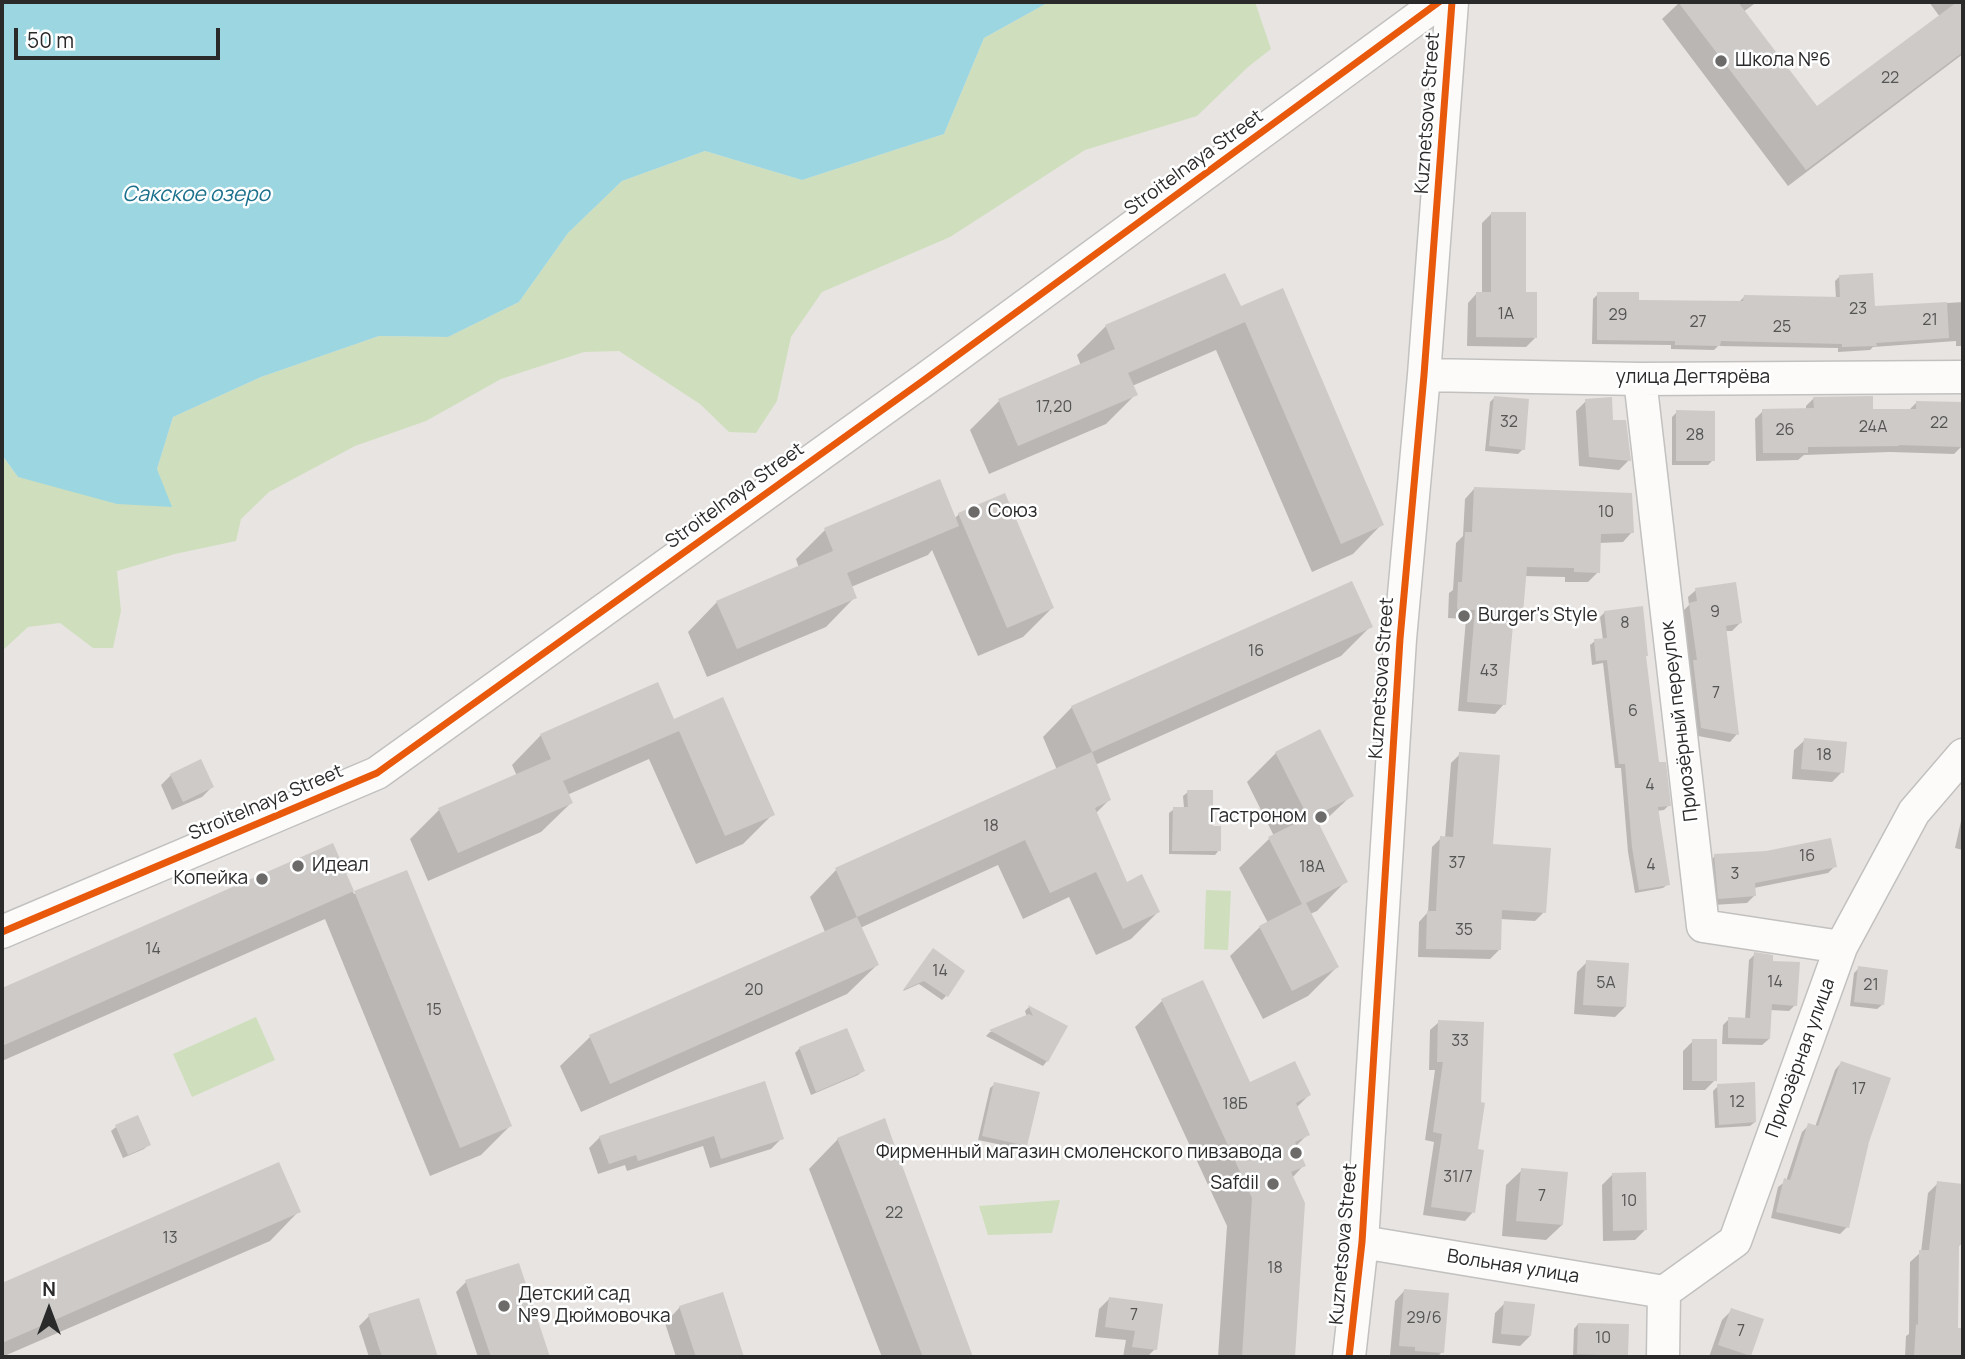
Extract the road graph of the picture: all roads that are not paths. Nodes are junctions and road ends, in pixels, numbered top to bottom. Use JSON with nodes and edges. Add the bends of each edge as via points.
{"nodes":[{"id":1,"x":1439,"y":2,"type":"edge"},
{"id":2,"x":1452,"y":2,"type":"edge"},
{"id":3,"x":1424,"y":374,"type":"junction"},
{"id":4,"x":1963,"y":377,"type":"edge"},
{"id":5,"x":1640,"y":379,"type":"junction"},
{"id":6,"x":1963,"y":755,"type":"edge"},
{"id":7,"x":2,"y":932,"type":"edge"},
{"id":8,"x":1840,"y":947,"type":"junction"},
{"id":9,"x":1362,"y":1242,"type":"junction"},
{"id":10,"x":1664,"y":1292,"type":"junction"},
{"id":11,"x":1349,"y":1357,"type":"edge"},
{"id":12,"x":1663,"y":1357,"type":"edge"}],
"edges":[{"from":1,"to":7,"type":"street","name":"Stroitelnaya Street","via":[[377,773]]},
{"from":2,"to":3,"type":"street","name":"Kuznetsova Street"},
{"from":3,"to":5,"type":"street","name":"улица Дегтярёва"},
{"from":3,"to":9,"type":"street","name":"Kuznetsova Street","via":[[1400,639]]},
{"from":4,"to":5,"type":"street","name":"улица Дегтярёва"},
{"from":5,"to":8,"type":"street","name":"Приозёрный переулок","via":[[1703,926]]},
{"from":6,"to":8,"type":"street","name":"Приозёрная улица","via":[[1914,812]]},
{"from":8,"to":10,"type":"street","name":"Приозёрная улица","via":[[1735,1241]]},
{"from":9,"to":10,"type":"street","name":"Вольная улица"},
{"from":9,"to":11,"type":"street","name":"Kuznetsova Street"},
{"from":10,"to":12,"type":"street"}]}
